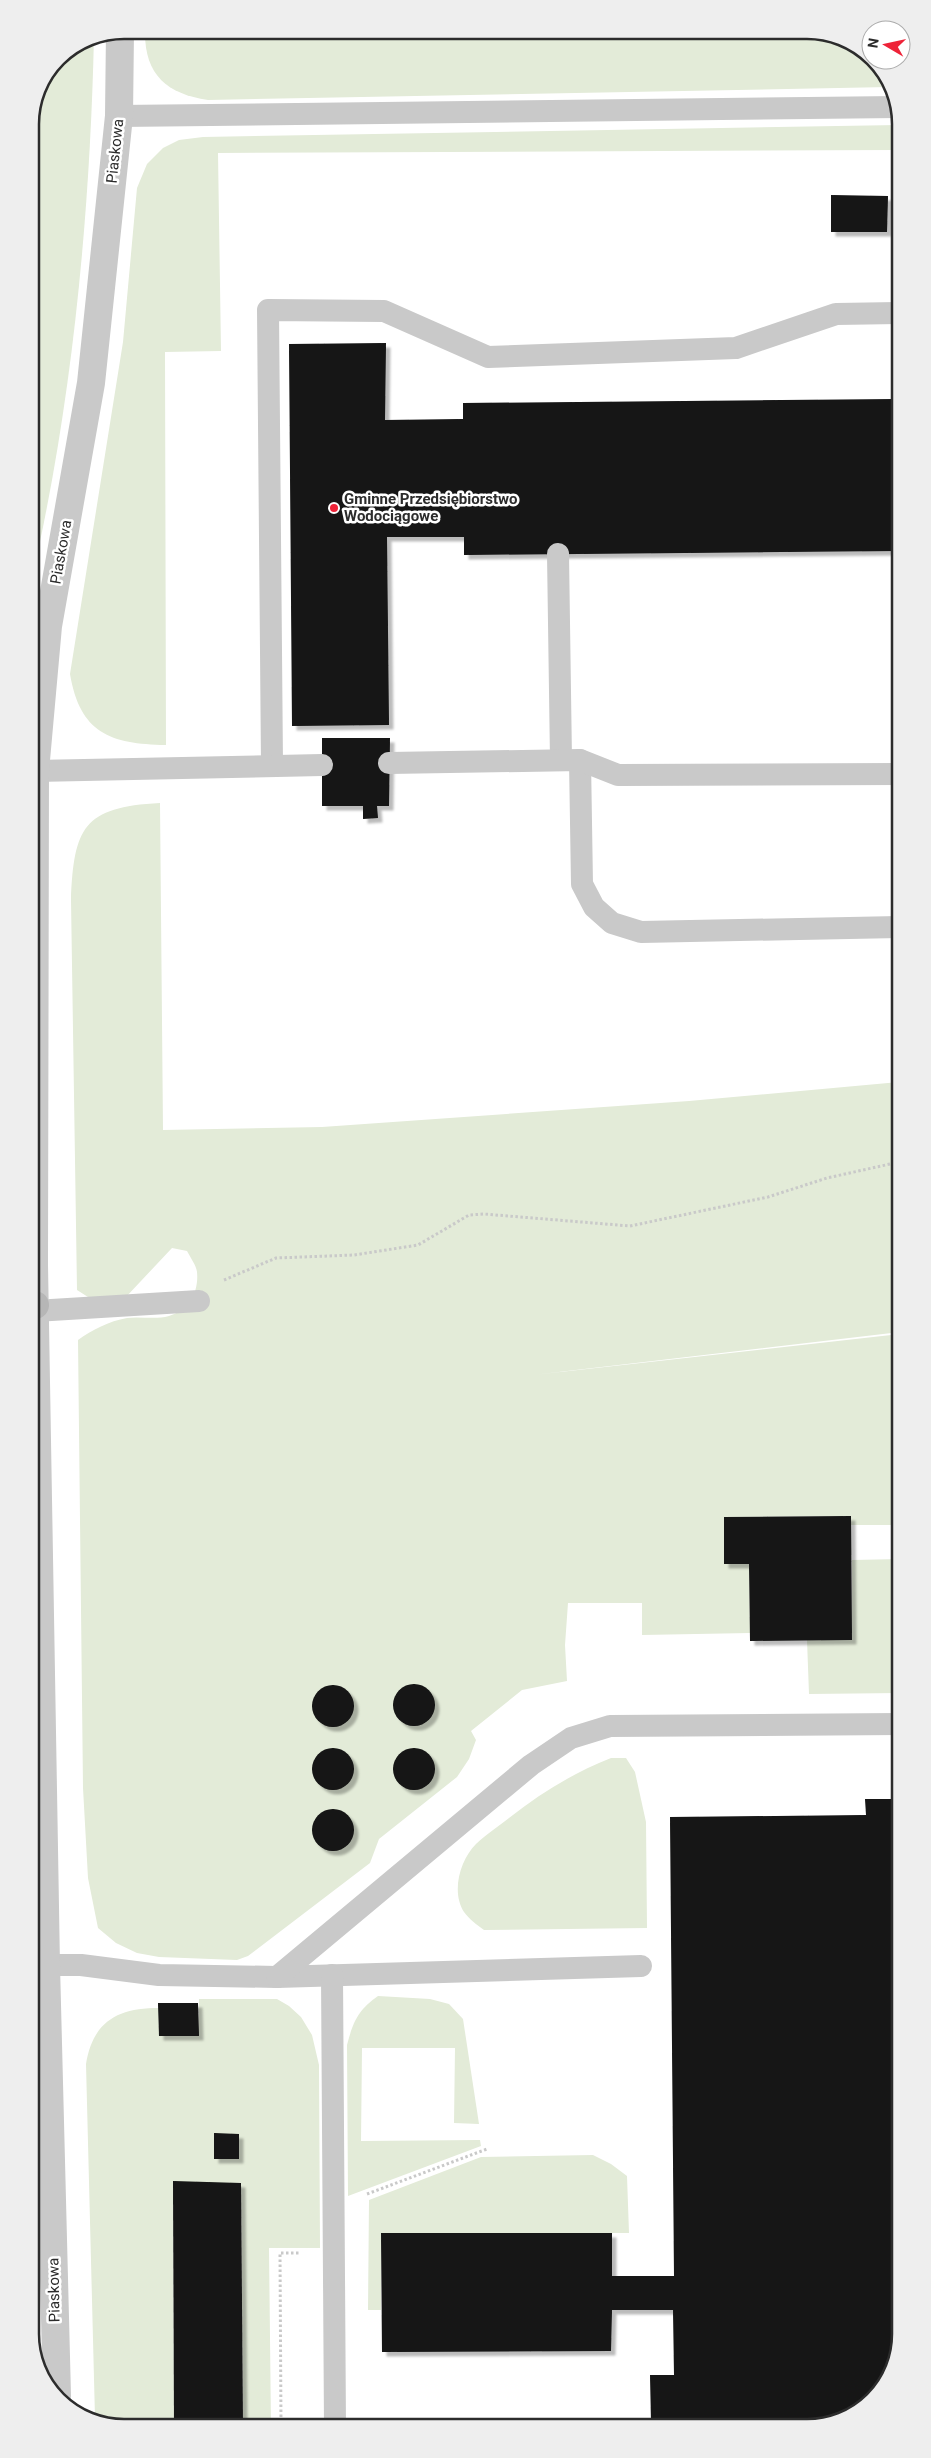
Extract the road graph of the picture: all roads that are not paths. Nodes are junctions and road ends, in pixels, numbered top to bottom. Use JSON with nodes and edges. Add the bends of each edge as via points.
{"nodes":[{"id":1,"x":120,"y":39,"type":"edge"},
{"id":2,"x":890,"y":107,"type":"edge"},
{"id":3,"x":118,"y":116,"type":"junction"},
{"id":4,"x":892,"y":313,"type":"edge"},
{"id":5,"x":558,"y":554,"type":"dead end"},
{"id":6,"x":39,"y":726,"type":"edge"},
{"id":7,"x":570,"y":760,"type":"junction"},
{"id":8,"x":389,"y":763,"type":"dead end"},
{"id":9,"x":272,"y":765,"type":"junction"},
{"id":10,"x":322,"y":765,"type":"dead end"},
{"id":11,"x":39,"y":771,"type":"edge"},
{"id":12,"x":892,"y":774,"type":"edge"},
{"id":13,"x":892,"y":927,"type":"edge"},
{"id":14,"x":199,"y":1301,"type":"road end"},
{"id":15,"x":39,"y":1306,"type":"edge"},
{"id":16,"x":39,"y":1610,"type":"edge"},
{"id":17,"x":892,"y":1724,"type":"edge"},
{"id":18,"x":46,"y":1965,"type":"junction"},
{"id":19,"x":641,"y":1966,"type":"dead end"},
{"id":20,"x":332,"y":1975,"type":"junction"},
{"id":21,"x":277,"y":1977,"type":"junction"},
{"id":22,"x":57,"y":2386,"type":"edge"},
{"id":23,"x":335,"y":2419,"type":"edge"}],
"edges":[{"from":1,"to":3,"type":"street","name":"Piaskowa"},
{"from":2,"to":3,"type":"lane"},
{"from":3,"to":6,"type":"street","name":"Piaskowa","via":[[91,383],[48,626]]},
{"from":4,"to":9,"type":"lane","via":[[836,314],[736,348],[488,358],[384,311],[268,310]]},
{"from":5,"to":7,"type":"lane"},
{"from":7,"to":8,"type":"lane"},
{"from":7,"to":12,"type":"lane","via":[[618,775]]},
{"from":7,"to":13,"type":"lane","via":[[582,884],[594,907],[612,923],[641,932]]},
{"from":9,"to":10,"type":"lane"},
{"from":9,"to":11,"type":"lane"},
{"from":14,"to":15,"type":"lane"},
{"from":16,"to":18,"type":"street","name":"Piaskowa"},
{"from":17,"to":21,"type":"lane","via":[[610,1726],[571,1738],[531,1765]]},
{"from":18,"to":21,"type":"lane","via":[[80,1964],[159,1975]]},
{"from":18,"to":22,"type":"street","name":"Piaskowa"},
{"from":19,"to":20,"type":"lane"},
{"from":20,"to":21,"type":"lane"},
{"from":20,"to":23,"type":"lane"}]}
